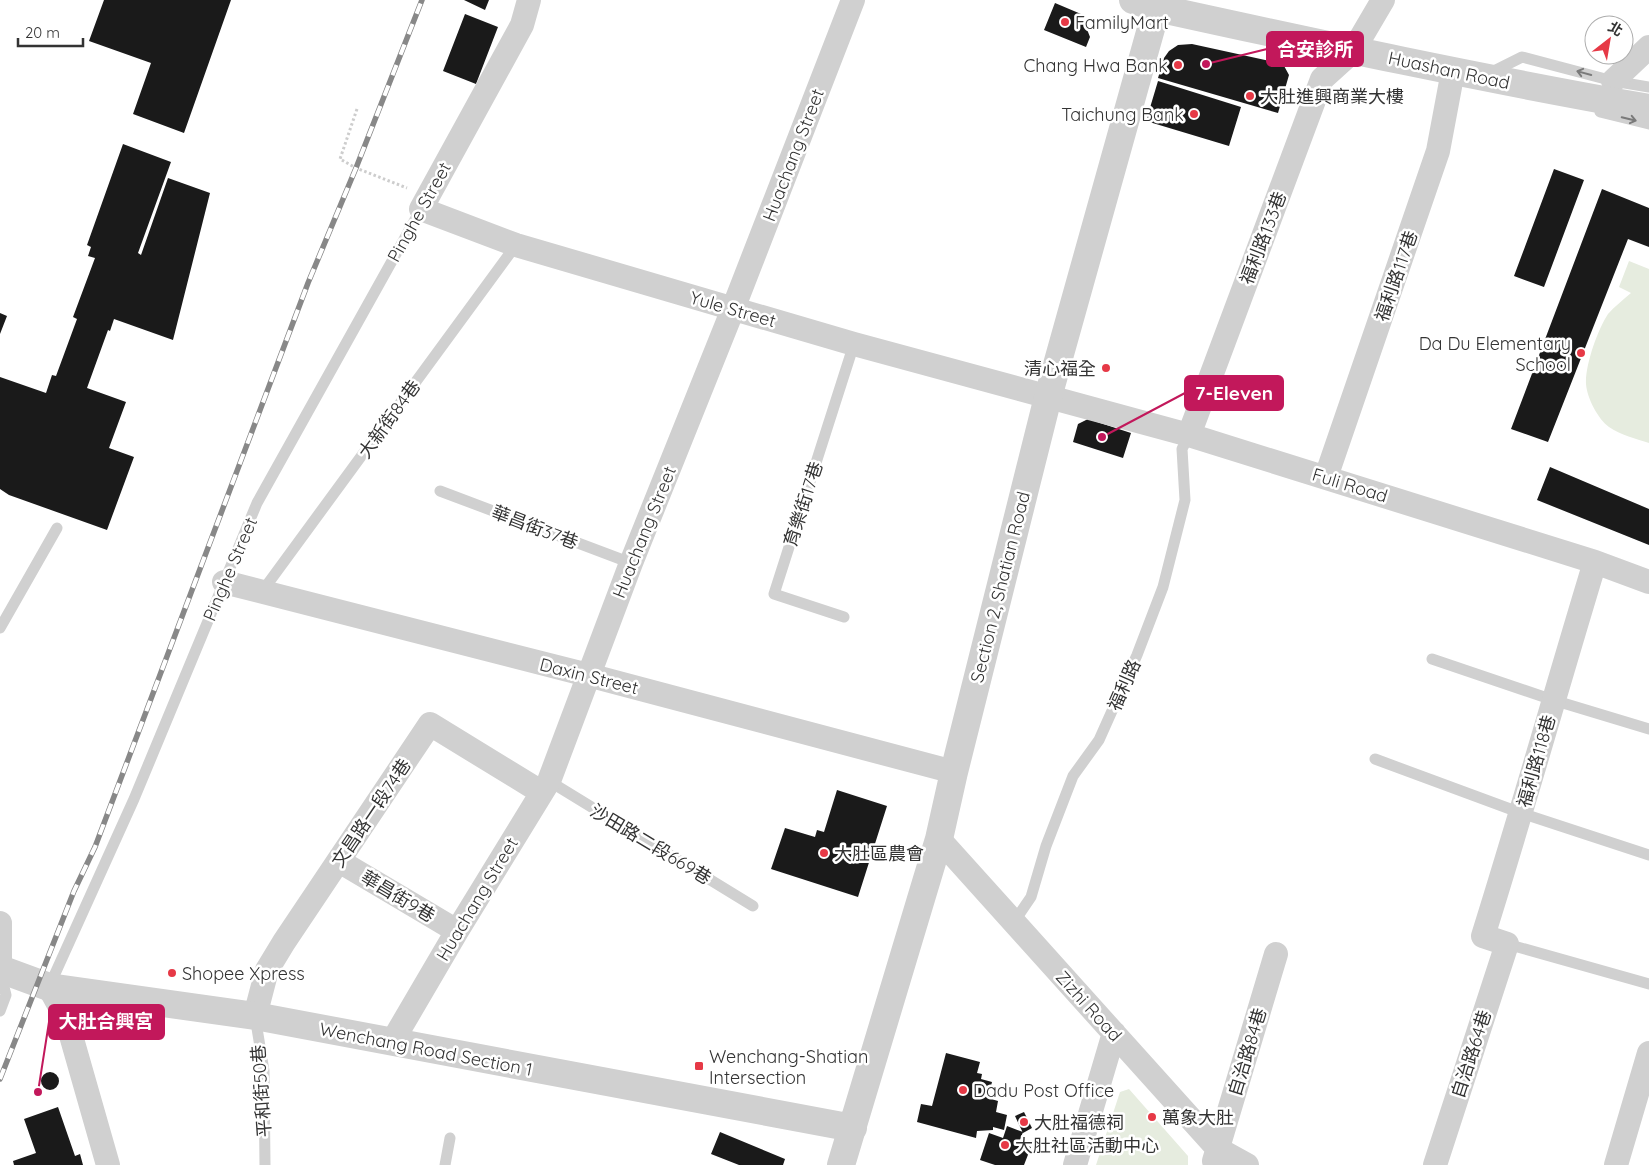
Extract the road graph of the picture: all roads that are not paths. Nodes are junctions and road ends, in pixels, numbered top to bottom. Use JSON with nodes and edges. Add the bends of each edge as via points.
{"nodes":[{"id":1,"x":529,"y":0,"type":"edge"},
{"id":2,"x":854,"y":0,"type":"edge"},
{"id":3,"x":1383,"y":0,"type":"edge"},
{"id":4,"x":1150,"y":3,"type":"edge"},
{"id":5,"x":1649,"y":47,"type":"edge"},
{"id":6,"x":1353,"y":51,"type":"junction"},
{"id":7,"x":1453,"y":71,"type":"junction"},
{"id":8,"x":1482,"y":76,"type":"junction"},
{"id":9,"x":1613,"y":81,"type":"junction"},
{"id":10,"x":1649,"y":87,"type":"edge"},
{"id":11,"x":1573,"y":106,"type":"dead end"},
{"id":12,"x":1649,"y":108,"type":"edge"},
{"id":13,"x":1592,"y":110,"type":"dead end"},
{"id":14,"x":1649,"y":124,"type":"edge"},
{"id":15,"x":425,"y":203,"type":"junction"},
{"id":16,"x":516,"y":244,"type":"junction"},
{"id":17,"x":732,"y":309,"type":"junction"},
{"id":18,"x":854,"y":344,"type":"junction"},
{"id":19,"x":1048,"y":397,"type":"junction"},
{"id":20,"x":1189,"y":435,"type":"junction"},
{"id":21,"x":1326,"y":477,"type":"junction"},
{"id":22,"x":440,"y":491,"type":"dead end"},
{"id":23,"x":57,"y":528,"type":"dead end"},
{"id":24,"x":1595,"y":562,"type":"junction"},
{"id":25,"x":631,"y":563,"type":"junction"},
{"id":26,"x":224,"y":582,"type":"junction"},
{"id":27,"x":1649,"y":582,"type":"edge"},
{"id":28,"x":261,"y":593,"type":"junction"},
{"id":29,"x":844,"y":618,"type":"dead end"},
{"id":30,"x":0,"y":628,"type":"edge"},
{"id":31,"x":1432,"y":659,"type":"dead end"},
{"id":32,"x":588,"y":675,"type":"junction"},
{"id":33,"x":1553,"y":700,"type":"junction"},
{"id":34,"x":1649,"y":729,"type":"edge"},
{"id":35,"x":1375,"y":759,"type":"dead end"},
{"id":36,"x":954,"y":772,"type":"junction"},
{"id":37,"x":545,"y":787,"type":"junction"},
{"id":38,"x":1521,"y":813,"type":"junction"},
{"id":39,"x":939,"y":838,"type":"junction"},
{"id":40,"x":1649,"y":855,"type":"edge"},
{"id":41,"x":339,"y":861,"type":"junction"},
{"id":42,"x":753,"y":906,"type":"dead end"},
{"id":43,"x":1014,"y":922,"type":"junction"},
{"id":44,"x":0,"y":923,"type":"edge"},
{"id":45,"x":457,"y":931,"type":"junction"},
{"id":46,"x":1507,"y":944,"type":"junction"},
{"id":47,"x":1276,"y":954,"type":"dead end"},
{"id":48,"x":0,"y":958,"type":"edge"},
{"id":49,"x":0,"y":969,"type":"edge"},
{"id":50,"x":1649,"y":984,"type":"edge"},
{"id":51,"x":49,"y":987,"type":"junction"},
{"id":52,"x":0,"y":1011,"type":"edge"},
{"id":53,"x":255,"y":1016,"type":"junction"},
{"id":54,"x":1114,"y":1033,"type":"junction"},
{"id":55,"x":392,"y":1042,"type":"junction"},
{"id":56,"x":1649,"y":1053,"type":"edge"},
{"id":57,"x":853,"y":1128,"type":"junction"},
{"id":58,"x":450,"y":1138,"type":"dead end"},
{"id":59,"x":1216,"y":1157,"type":"edge"},
{"id":60,"x":108,"y":1165,"type":"edge"},
{"id":61,"x":265,"y":1165,"type":"edge"},
{"id":62,"x":445,"y":1165,"type":"edge"},
{"id":63,"x":841,"y":1165,"type":"edge"},
{"id":64,"x":1075,"y":1165,"type":"edge"},
{"id":65,"x":1247,"y":1165,"type":"edge"},
{"id":66,"x":1435,"y":1165,"type":"edge"},
{"id":67,"x":1616,"y":1165,"type":"edge"}],
"edges":[{"from":1,"to":15,"type":"street","name":"Pinghe Street","via":[[522,25]]},
{"from":2,"to":17,"type":"street","name":"Huachang Street"},
{"from":3,"to":6,"type":"street","name":"福利路133巷"},
{"from":4,"to":6,"type":"street","name":"Huashan Road"},
{"from":4,"to":19,"type":"street","name":"Section 2, Shatian Road"},
{"from":5,"to":9,"type":"street"},
{"from":6,"to":7,"type":"street","name":"Huashan Road"},
{"from":6,"to":20,"type":"street","name":"福利路133巷","via":[[1322,79]]},
{"from":7,"to":8,"type":"street","name":"Huashan Road"},
{"from":7,"to":21,"type":"street","name":"福利路117巷","via":[[1438,151]]},
{"from":9,"to":8,"type":"lane","one_way":true,"via":[[1522,57]]},
{"from":8,"to":11,"type":"lane","via":[[1516,92]]},
{"from":8,"to":12,"type":"street","name":"Huashan Road"},
{"from":9,"to":10,"type":"lane"},
{"from":13,"to":14,"type":"lane","one_way":true},
{"from":15,"to":16,"type":"street","name":"Yule Street"},
{"from":15,"to":26,"type":"lane","name":"Pinghe Street","via":[[257,503]]},
{"from":16,"to":17,"type":"street","name":"Yule Street"},
{"from":16,"to":28,"type":"lane","name":"大新街84巷"},
{"from":17,"to":18,"type":"street","name":"Yule Street"},
{"from":17,"to":25,"type":"street","name":"Huachang Street"},
{"from":18,"to":19,"type":"street","name":"Yule Street"},
{"from":18,"to":29,"type":"lane","name":"育樂街17巷","via":[[774,594]]},
{"from":19,"to":20,"type":"street","name":"Fuli Road"},
{"from":19,"to":36,"type":"street","name":"Section 2, Shatian Road"},
{"from":20,"to":21,"type":"street","name":"Fuli Road"},
{"from":20,"to":43,"type":"lane","name":"福利路","via":[[1182,449],[1185,500],[1163,587],[1099,740],[1073,776],[1030,896]]},
{"from":21,"to":24,"type":"street","name":"Fuli Road"},
{"from":22,"to":25,"type":"lane","name":"華昌街37巷"},
{"from":23,"to":30,"type":"lane"},
{"from":24,"to":27,"type":"street","name":"Fuli Road"},
{"from":24,"to":33,"type":"street","name":"福利路118巷"},
{"from":25,"to":32,"type":"street","name":"Huachang Street"},
{"from":26,"to":28,"type":"street","name":"Daxin Street"},
{"from":26,"to":51,"type":"lane","name":"Pinghe Street","via":[[134,799]]},
{"from":28,"to":32,"type":"street","name":"Daxin Street"},
{"from":31,"to":33,"type":"lane"},
{"from":32,"to":36,"type":"street","name":"Daxin Street"},
{"from":32,"to":37,"type":"street","name":"Huachang Street"},
{"from":33,"to":34,"type":"lane"},
{"from":33,"to":38,"type":"street","name":"福利路118巷"},
{"from":35,"to":38,"type":"lane"},
{"from":36,"to":39,"type":"street","name":"Section 2, Shatian Road"},
{"from":37,"to":41,"type":"street","name":"文昌路一段74巷","via":[[430,724]]},
{"from":37,"to":42,"type":"lane","name":"沙田路二段669巷"},
{"from":37,"to":45,"type":"street","name":"Huachang Street"},
{"from":38,"to":40,"type":"lane"},
{"from":38,"to":46,"type":"street","name":"福利路118巷","via":[[1483,936]]},
{"from":39,"to":43,"type":"street","name":"Zizhi Road"},
{"from":39,"to":57,"type":"street","name":"Section 2, Shatian Road"},
{"from":41,"to":45,"type":"street","name":"華昌街9巷"},
{"from":41,"to":53,"type":"street","name":"文昌路一段74巷","via":[[267,970]]},
{"from":43,"to":54,"type":"street","name":"Zizhi Road"},
{"from":44,"to":48,"type":"street"},
{"from":45,"to":55,"type":"street","name":"Huachang Street"},
{"from":46,"to":50,"type":"lane"},
{"from":46,"to":66,"type":"street","name":"自治路64巷"},
{"from":47,"to":59,"type":"street","name":"自治路84巷"},
{"from":49,"to":51,"type":"street","name":"Wenchang Road Section 1"},
{"from":49,"to":52,"type":"lane","via":[[6,995]]},
{"from":51,"to":53,"type":"street","name":"Wenchang Road Section 1"},
{"from":51,"to":60,"type":"street","via":[[66,1018]]},
{"from":53,"to":55,"type":"street","name":"Wenchang Road Section 1"},
{"from":53,"to":61,"type":"lane","name":"平和街50巷","via":[[264,1071]]},
{"from":54,"to":59,"type":"street","name":"Zizhi Road"},
{"from":54,"to":64,"type":"street"},
{"from":55,"to":57,"type":"street","name":"Wenchang Road Section 1"},
{"from":56,"to":67,"type":"street"},
{"from":57,"to":63,"type":"street","name":"Section 2, Shatian Road"},
{"from":58,"to":62,"type":"lane"},
{"from":59,"to":65,"type":"street","name":"Zizhi Road"}]}
